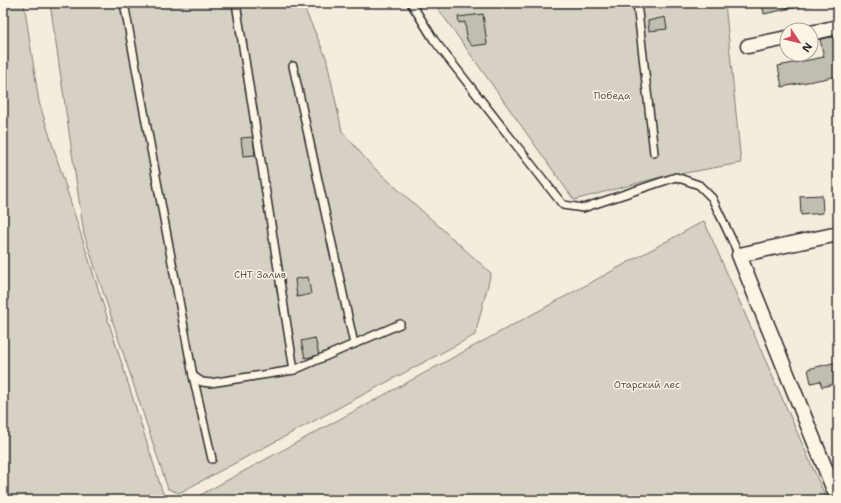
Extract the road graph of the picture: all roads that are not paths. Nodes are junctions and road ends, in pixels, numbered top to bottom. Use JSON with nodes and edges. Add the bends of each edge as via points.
{"nodes":[{"id":1,"x":124,"y":3,"type":"edge"},
{"id":2,"x":236,"y":3,"type":"edge"},
{"id":3,"x":411,"y":3,"type":"edge"},
{"id":4,"x":636,"y":3,"type":"edge"},
{"id":5,"x":838,"y":27,"type":"edge"},
{"id":6,"x":819,"y":31,"type":"edge"},
{"id":7,"x":779,"y":40,"type":"edge"},
{"id":8,"x":748,"y":46,"type":"dead end"},
{"id":9,"x":292,"y":66,"type":"dead end"},
{"id":10,"x":654,"y":153,"type":"dead end"},
{"id":11,"x":838,"y":234,"type":"edge"},
{"id":12,"x":740,"y":255,"type":"junction"},
{"id":13,"x":400,"y":324,"type":"dead end"},
{"id":14,"x":354,"y":344,"type":"junction"},
{"id":15,"x":294,"y":370,"type":"junction"},
{"id":16,"x":193,"y":376,"type":"junction"},
{"id":17,"x":212,"y":459,"type":"dead end"},
{"id":18,"x":838,"y":500,"type":"edge"}],
"edges":[{"from":1,"to":16,"type":"lane"},
{"from":2,"to":15,"type":"lane"},
{"from":3,"to":12,"type":"lane","via":[[434,40],[563,205],[583,208],[676,177],[699,184],[712,198]]},
{"from":4,"to":10,"type":"lane"},
{"from":5,"to":6,"type":"street"},
{"from":7,"to":8,"type":"street"},
{"from":9,"to":14,"type":"lane"},
{"from":11,"to":12,"type":"street"},
{"from":12,"to":18,"type":"street"},
{"from":13,"to":14,"type":"lane"},
{"from":14,"to":15,"type":"lane"},
{"from":15,"to":16,"type":"lane","via":[[210,383],[202,382]]},
{"from":16,"to":17,"type":"lane"}]}
